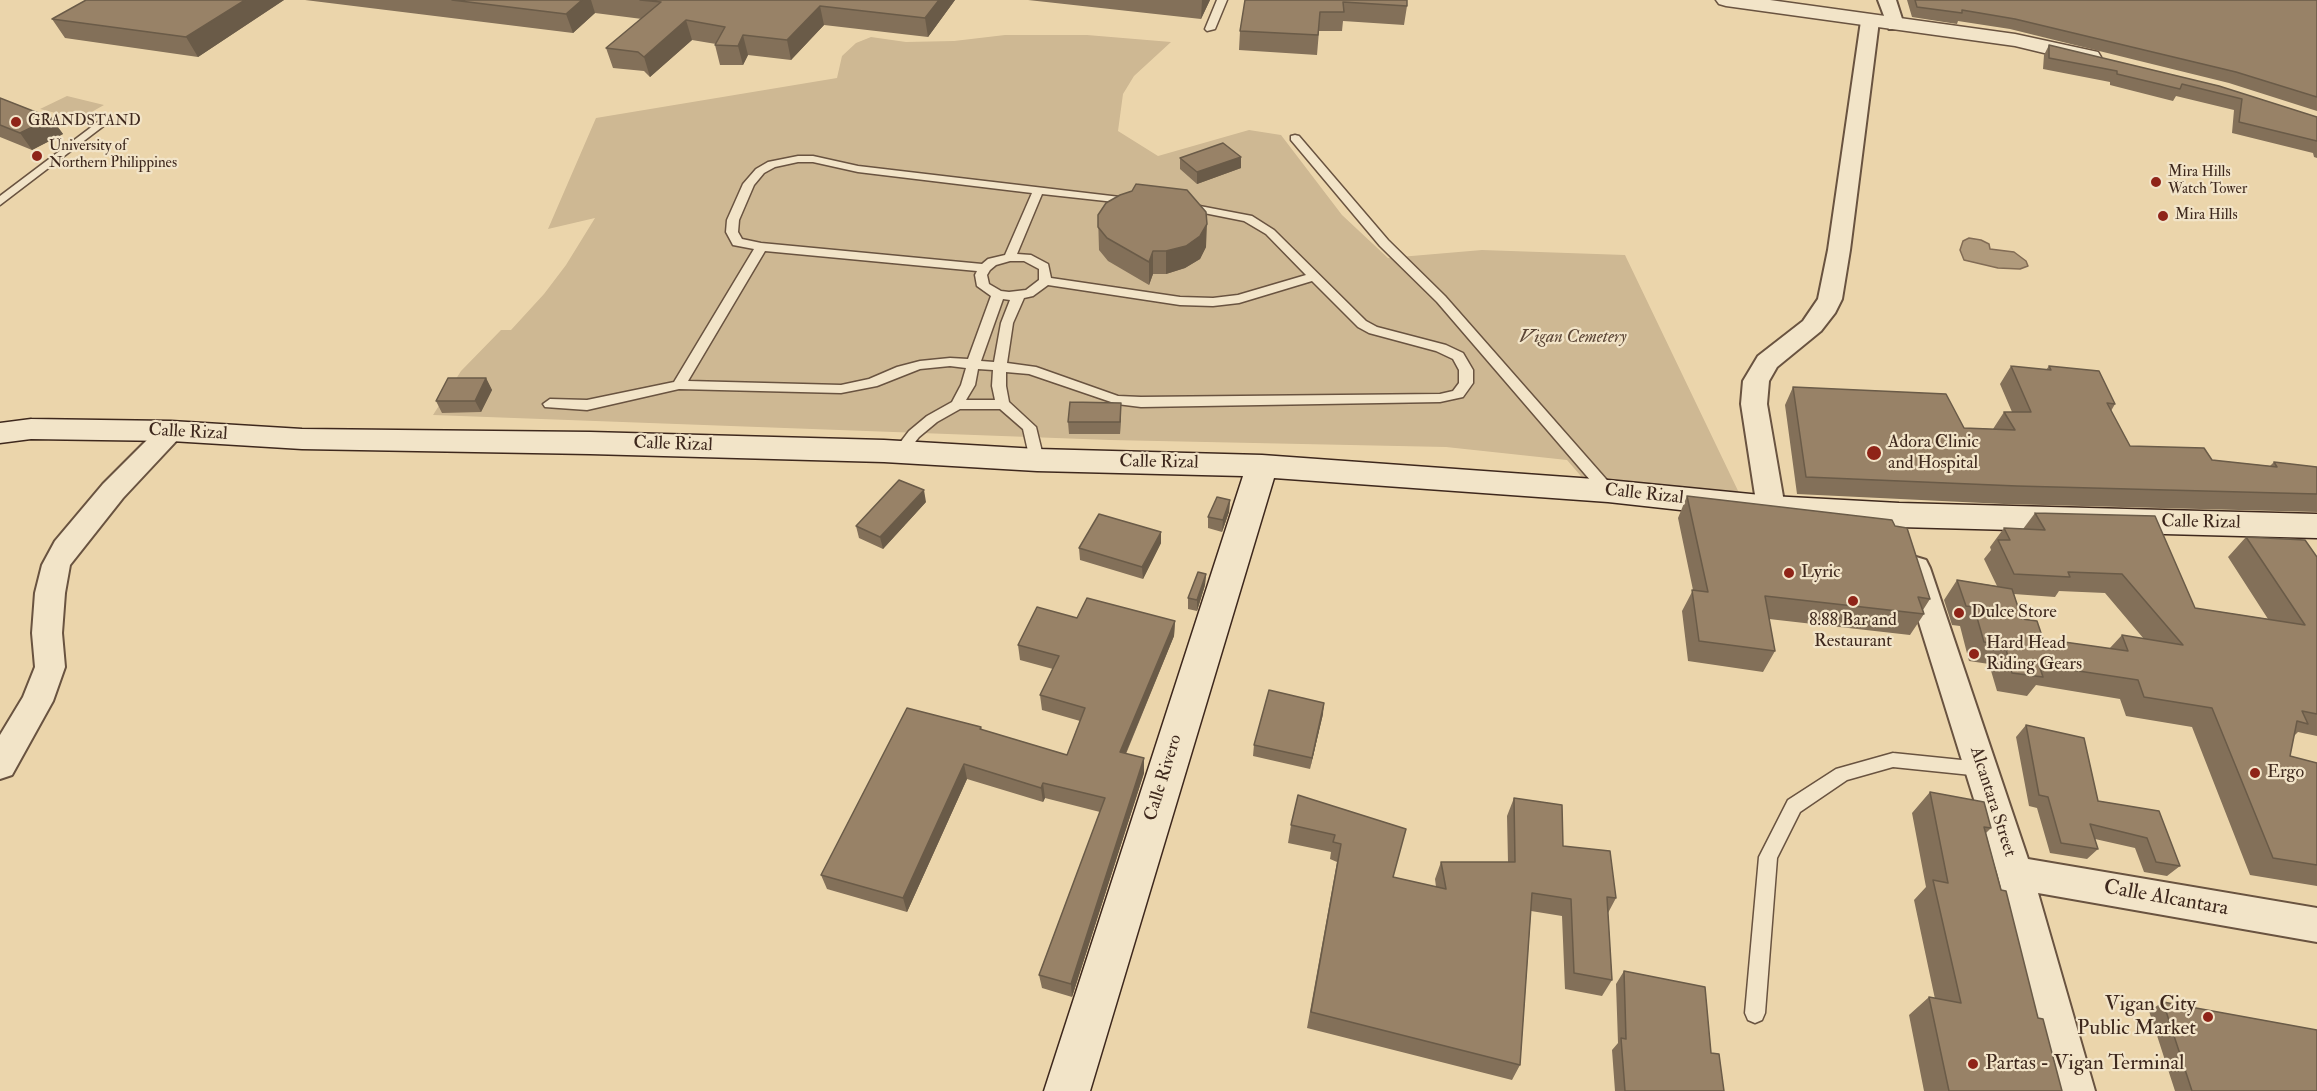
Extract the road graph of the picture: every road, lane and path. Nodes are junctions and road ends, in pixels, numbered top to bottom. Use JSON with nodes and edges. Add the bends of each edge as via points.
{"nodes":[{"id":1,"x":1222,"y":0,"type":"edge"},
{"id":2,"x":1725,"y":0,"type":"edge"},
{"id":3,"x":1887,"y":0,"type":"edge"},
{"id":4,"x":1870,"y":21,"type":"junction"},
{"id":5,"x":1895,"y":25,"type":"junction"},
{"id":6,"x":1210,"y":29,"type":"dead end"},
{"id":7,"x":2105,"y":60,"type":"edge"},
{"id":8,"x":106,"y":119,"type":"dead end"},
{"id":9,"x":1295,"y":138,"type":"dead end"},
{"id":10,"x":1038,"y":191,"type":"junction"},
{"id":11,"x":0,"y":202,"type":"edge"},
{"id":12,"x":1143,"y":202,"type":"edge"},
{"id":13,"x":1166,"y":205,"type":"edge"},
{"id":14,"x":761,"y":247,"type":"junction"},
{"id":15,"x":1010,"y":257,"type":"junction"},
{"id":16,"x":985,"y":268,"type":"junction"},
{"id":17,"x":1314,"y":277,"type":"junction"},
{"id":18,"x":1045,"y":281,"type":"junction"},
{"id":19,"x":998,"y":295,"type":"junction"},
{"id":20,"x":1018,"y":296,"type":"junction"},
{"id":21,"x":973,"y":364,"type":"junction"},
{"id":22,"x":1000,"y":367,"type":"junction"},
{"id":23,"x":679,"y":386,"type":"junction"},
{"id":24,"x":550,"y":404,"type":"dead end"},
{"id":25,"x":1003,"y":404,"type":"junction"},
{"id":26,"x":957,"y":405,"type":"junction"},
{"id":27,"x":171,"y":431,"type":"junction"},
{"id":28,"x":0,"y":433,"type":"edge"},
{"id":29,"x":900,"y":452,"type":"junction"},
{"id":30,"x":1037,"y":460,"type":"junction"},
{"id":31,"x":1262,"y":466,"type":"junction"},
{"id":32,"x":1608,"y":491,"type":"junction"},
{"id":33,"x":1771,"y":508,"type":"junction"},
{"id":34,"x":1899,"y":515,"type":"junction"},
{"id":35,"x":2317,"y":526,"type":"edge"},
{"id":36,"x":0,"y":765,"type":"edge"},
{"id":37,"x":1981,"y":769,"type":"junction"},
{"id":38,"x":2015,"y":873,"type":"junction"},
{"id":39,"x":2317,"y":925,"type":"edge"},
{"id":40,"x":1755,"y":1013,"type":"dead end"},
{"id":41,"x":1067,"y":1091,"type":"edge"},
{"id":42,"x":2075,"y":1091,"type":"edge"}],
"edges":[{"from":1,"to":6,"type":"lane"},
{"from":2,"to":4,"type":"main road"},
{"from":3,"to":5,"type":"street"},
{"from":4,"to":5,"type":"main road"},
{"from":4,"to":33,"type":"street","via":[[1830,299],[1812,326],[1767,362],[1756,381],[1754,404]]},
{"from":5,"to":7,"type":"main road","via":[[2015,40]]},
{"from":8,"to":11,"type":"lane"},
{"from":9,"to":32,"type":"lane","via":[[1383,243],[1441,299]]},
{"from":10,"to":12,"type":"lane"},
{"from":10,"to":14,"type":"lane","via":[[858,169],[813,159],[782,161],[760,171],[749,184],[733,220],[732,232],[737,242]]},
{"from":10,"to":15,"type":"lane"},
{"from":13,"to":17,"type":"lane","via":[[1248,218],[1270,232]]},
{"from":14,"to":16,"type":"lane"},
{"from":14,"to":23,"type":"lane"},
{"from":15,"to":16,"type":"lane"},
{"from":15,"to":18,"type":"lane","via":[[1037,261],[1044,267]]},
{"from":16,"to":19,"type":"lane","via":[[981,282]]},
{"from":17,"to":18,"type":"lane","via":[[1239,299],[1213,302],[1180,301]]},
{"from":17,"to":22,"type":"lane","via":[[1362,324],[1458,356],[1466,370],[1466,383],[1458,394],[1440,398],[1141,402],[1117,400],[1031,370]]},
{"from":18,"to":20,"type":"lane"},
{"from":19,"to":20,"type":"lane"},
{"from":19,"to":21,"type":"lane"},
{"from":20,"to":22,"type":"lane","via":[[1007,323]]},
{"from":21,"to":22,"type":"lane"},
{"from":21,"to":23,"type":"lane","via":[[920,365],[872,383],[841,389]]},
{"from":21,"to":26,"type":"lane"},
{"from":22,"to":25,"type":"lane"},
{"from":23,"to":24,"type":"lane","via":[[587,405]]},
{"from":25,"to":26,"type":"lane"},
{"from":25,"to":30,"type":"lane","via":[[1029,427]]},
{"from":26,"to":29,"type":"lane","via":[[932,418]]},
{"from":27,"to":28,"type":"main road","name":"Calle Rizal","via":[[31,429]]},
{"from":27,"to":29,"type":"main road","name":"Calle Rizal","via":[[302,440]]},
{"from":27,"to":36,"type":"street","via":[[113,491],[56,565],[47,633],[50,667],[37,701]]},
{"from":29,"to":30,"type":"main road","name":"Calle Rizal"},
{"from":30,"to":31,"type":"main road","name":"Calle Rizal"},
{"from":31,"to":32,"type":"main road","name":"Calle Rizal"},
{"from":31,"to":41,"type":"main road","name":"Calle Rivero"},
{"from":32,"to":33,"type":"main road","name":"Calle Rizal"},
{"from":33,"to":34,"type":"main road","name":"Calle Rizal"},
{"from":34,"to":35,"type":"main road","name":"Calle Rizal"},
{"from":34,"to":37,"type":"street","name":"Alcantara Street"},
{"from":37,"to":38,"type":"street","name":"Alcantara Street"},
{"from":37,"to":40,"type":"lane","via":[[1893,760],[1842,774],[1794,806],[1768,857]]},
{"from":38,"to":39,"type":"street","name":"Calle Alcantara"},
{"from":38,"to":42,"type":"street","name":"Alcantara Street"}]}
